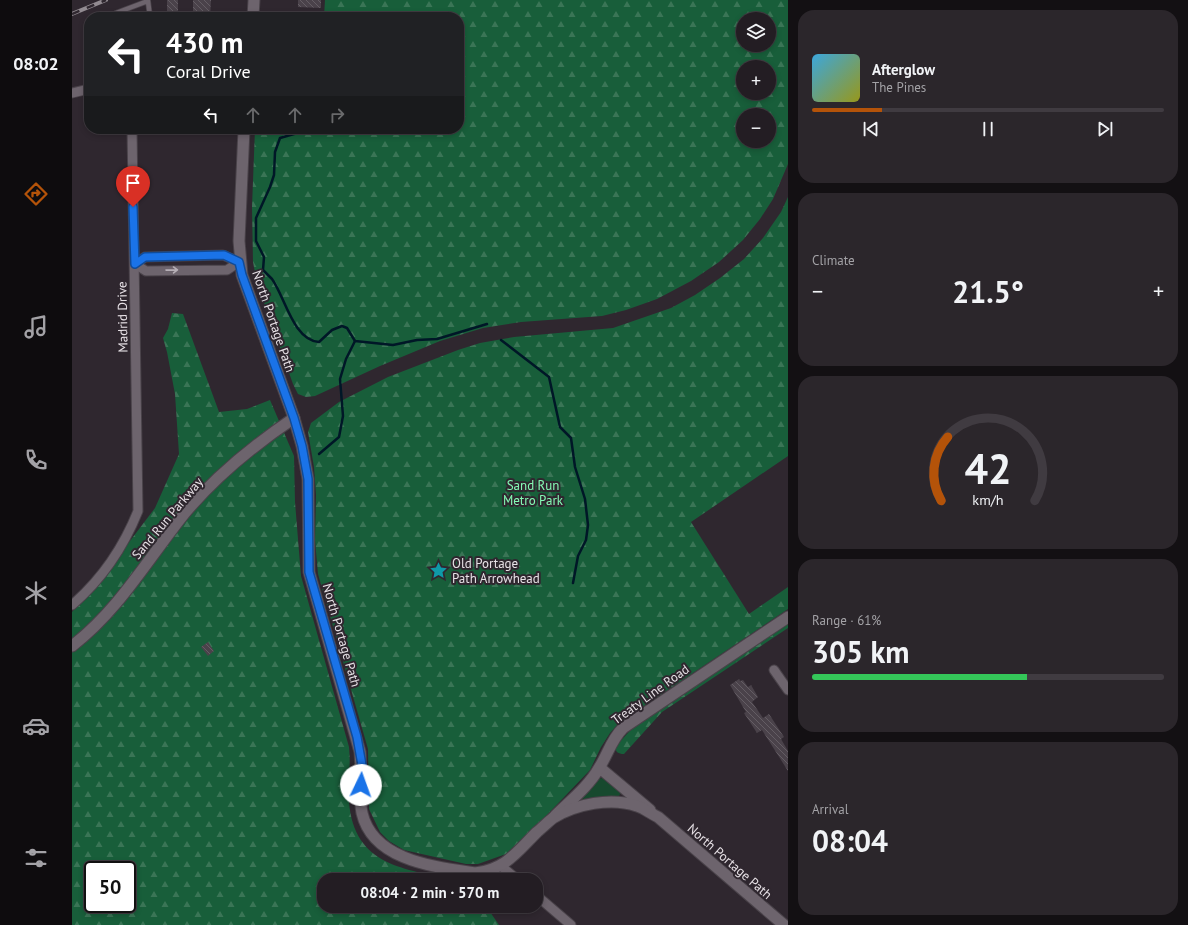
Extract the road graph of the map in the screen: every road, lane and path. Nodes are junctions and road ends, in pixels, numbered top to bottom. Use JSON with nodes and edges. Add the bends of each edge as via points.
{"nodes":[{"id":1,"x":254,"y":0,"type":"edge"},
{"id":2,"x":116,"y":12,"type":"edge"},
{"id":3,"x":149,"y":12,"type":"edge"},
{"id":4,"x":253,"y":12,"type":"edge"},
{"id":5,"x":84,"y":90,"type":"edge"},
{"id":6,"x":72,"y":93,"type":"edge"},
{"id":7,"x":132,"y":134,"type":"edge"},
{"id":8,"x":244,"y":134,"type":"edge"},
{"id":9,"x":239,"y":262,"type":"junction"},
{"id":10,"x":135,"y":264,"type":"junction"},
{"id":11,"x":294,"y":418,"type":"junction"},
{"id":12,"x":72,"y":605,"type":"edge"},
{"id":13,"x":788,"y":617,"type":"edge"},
{"id":14,"x":72,"y":646,"type":"edge"},
{"id":15,"x":774,"y":670,"type":"dead end"},
{"id":16,"x":788,"y":690,"type":"edge"},
{"id":17,"x":600,"y":768,"type":"junction"},
{"id":18,"x":658,"y":817,"type":"junction"},
{"id":19,"x":553,"y":818,"type":"junction"},
{"id":20,"x":501,"y":866,"type":"junction"},
{"id":21,"x":510,"y":873,"type":"edge"},
{"id":22,"x":543,"y":901,"type":"edge"},
{"id":23,"x":571,"y":925,"type":"edge"},
{"id":24,"x":784,"y":925,"type":"edge"}],
"edges":[{"from":1,"to":4,"type":"main road"},
{"from":2,"to":3,"type":"lane","via":[[148,1]]},
{"from":5,"to":6,"type":"street"},
{"from":7,"to":10,"type":"street","name":"Madrid Drive"},
{"from":8,"to":9,"type":"main road","name":"North Portage Path"},
{"from":9,"to":10,"type":"street","via":[[224,255],[216,255],[145,257]]},
{"from":10,"to":9,"type":"street","one_way":true,"via":[[146,271],[227,270]]},
{"from":9,"to":11,"type":"main road","name":"North Portage Path"},
{"from":10,"to":12,"type":"street","name":"Madrid Drive","via":[[138,506],[135,519],[121,545],[97,580]]},
{"from":11,"to":14,"type":"main road","name":"Sand Run Parkway","via":[[254,447],[208,488],[181,518],[110,611]]},
{"from":11,"to":20,"type":"main road","name":"North Portage Path","via":[[308,479],[309,572],[357,737],[362,765],[362,815],[369,828],[388,849],[400,856],[475,873]]},
{"from":13,"to":17,"type":"main road","name":"Treaty Line Road","via":[[623,728],[614,737]]},
{"from":15,"to":16,"type":"street"},
{"from":17,"to":18,"type":"main road","name":"North Portage Path"},
{"from":17,"to":19,"type":"main road","name":"Treaty Line Road"},
{"from":18,"to":19,"type":"main road","name":"North Portage Path","via":[[636,806],[599,803],[578,806]]},
{"from":18,"to":24,"type":"main road","name":"North Portage Path"},
{"from":19,"to":20,"type":"main road","name":"North Portage Path"},
{"from":20,"to":21,"type":"street"},
{"from":22,"to":23,"type":"street"}]}
